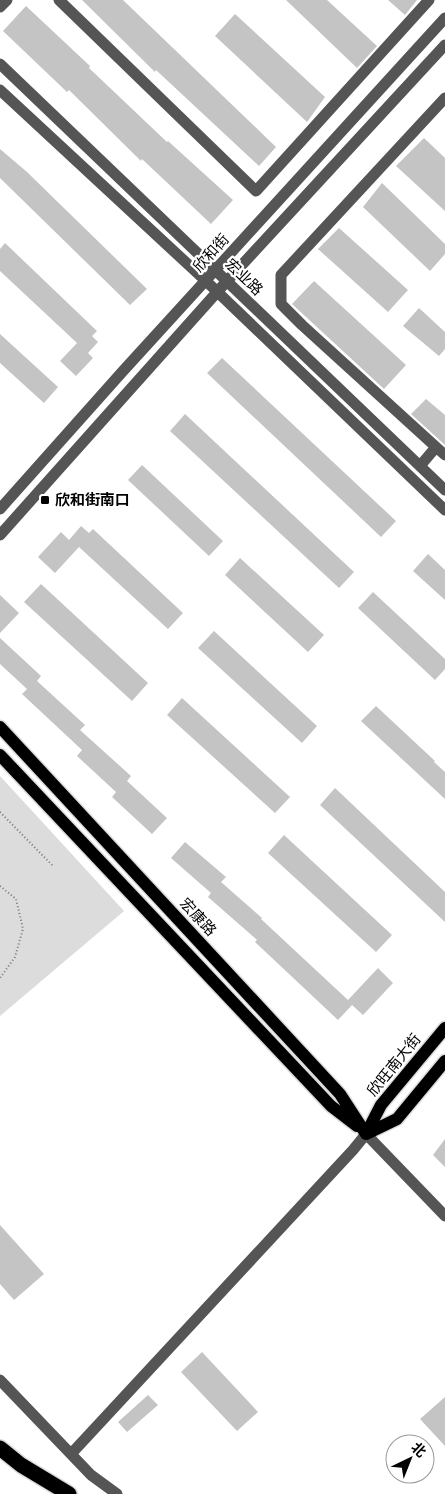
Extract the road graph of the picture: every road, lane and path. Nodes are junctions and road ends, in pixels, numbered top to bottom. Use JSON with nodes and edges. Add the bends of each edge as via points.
{"nodes":[{"id":1,"x":6,"y":0,"type":"edge"},
{"id":2,"x":59,"y":0,"type":"edge"},
{"id":3,"x":429,"y":0,"type":"edge"},
{"id":4,"x":0,"y":8,"type":"edge"},
{"id":5,"x":445,"y":18,"type":"edge"},
{"id":6,"x":445,"y":45,"type":"edge"},
{"id":7,"x":0,"y":64,"type":"edge"},
{"id":8,"x":0,"y":90,"type":"edge"},
{"id":9,"x":445,"y":98,"type":"edge"},
{"id":10,"x":315,"y":161,"type":"junction"},
{"id":11,"x":314,"y":187,"type":"junction"},
{"id":12,"x":216,"y":270,"type":"junction"},
{"id":13,"x":206,"y":281,"type":"junction"},
{"id":14,"x":227,"y":281,"type":"junction"},
{"id":15,"x":216,"y":292,"type":"junction"},
{"id":16,"x":123,"y":371,"type":"junction"},
{"id":17,"x":135,"y":382,"type":"junction"},
{"id":18,"x":441,"y":451,"type":"edge"},
{"id":19,"x":420,"y":466,"type":"junction"},
{"id":20,"x":445,"y":490,"type":"edge"},
{"id":21,"x":0,"y":509,"type":"edge"},
{"id":22,"x":445,"y":510,"type":"edge"},
{"id":23,"x":0,"y":535,"type":"edge"},
{"id":24,"x":0,"y":727,"type":"edge"},
{"id":25,"x":0,"y":755,"type":"edge"},
{"id":26,"x":0,"y":812,"type":"edge"},
{"id":27,"x":53,"y":866,"type":"dead end"},
{"id":28,"x":0,"y":886,"type":"edge"},
{"id":29,"x":0,"y":978,"type":"edge"},
{"id":30,"x":445,"y":1028,"type":"edge"},
{"id":31,"x":445,"y":1061,"type":"edge"},
{"id":32,"x":366,"y":1134,"type":"junction"},
{"id":33,"x":445,"y":1216,"type":"edge"},
{"id":34,"x":0,"y":1380,"type":"edge"},
{"id":35,"x":0,"y":1448,"type":"edge"},
{"id":36,"x":70,"y":1454,"type":"junction"},
{"id":37,"x":69,"y":1494,"type":"edge"},
{"id":38,"x":117,"y":1494,"type":"edge"}],
"edges":[{"from":1,"to":4,"type":"street"},
{"from":2,"to":3,"type":"street","via":[[256,191]]},
{"from":5,"to":10,"type":"street","name":"欣和街"},
{"from":6,"to":11,"type":"street","name":"欣和街"},
{"from":7,"to":12,"type":"street","name":"宏业路"},
{"from":8,"to":13,"type":"street","name":"宏业路"},
{"from":9,"to":18,"type":"street","via":[[281,275],[281,304]]},
{"from":10,"to":11,"type":"street","via":[[301,185],[302,190],[307,191]]},
{"from":10,"to":12,"type":"street","name":"欣和街"},
{"from":11,"to":14,"type":"street","name":"欣和街"},
{"from":12,"to":13,"type":"street","name":"欣和街"},
{"from":12,"to":14,"type":"street","name":"宏业路"},
{"from":13,"to":15,"type":"street","name":"宏业路"},
{"from":13,"to":16,"type":"street","name":"欣和街"},
{"from":14,"to":15,"type":"street","name":"欣和街"},
{"from":14,"to":19,"type":"street","name":"宏业路"},
{"from":15,"to":17,"type":"street","name":"欣和街"},
{"from":15,"to":22,"type":"street","name":"宏业路"},
{"from":16,"to":17,"type":"street","via":[[131,367],[135,370]]},
{"from":16,"to":21,"type":"street","name":"欣和街"},
{"from":17,"to":23,"type":"street","name":"欣和街"},
{"from":18,"to":19,"type":"street"},
{"from":19,"to":20,"type":"street","name":"宏业路"},
{"from":24,"to":32,"type":"main road","name":"宏康路","via":[[340,1094]]},
{"from":25,"to":32,"type":"main road","name":"宏康路","via":[[331,1106]]},
{"from":26,"to":27,"type":"path"},
{"from":28,"to":29,"type":"path","via":[[16,899],[23,929],[15,957]]},
{"from":30,"to":32,"type":"main road","name":"欣旺南大街","via":[[381,1105]]},
{"from":31,"to":32,"type":"main road","via":[[397,1119]]},
{"from":32,"to":33,"type":"street","name":"宏康路"},
{"from":32,"to":36,"type":"street"},
{"from":34,"to":36,"type":"street"},
{"from":35,"to":37,"type":"highway"},
{"from":36,"to":38,"type":"street"}]}
